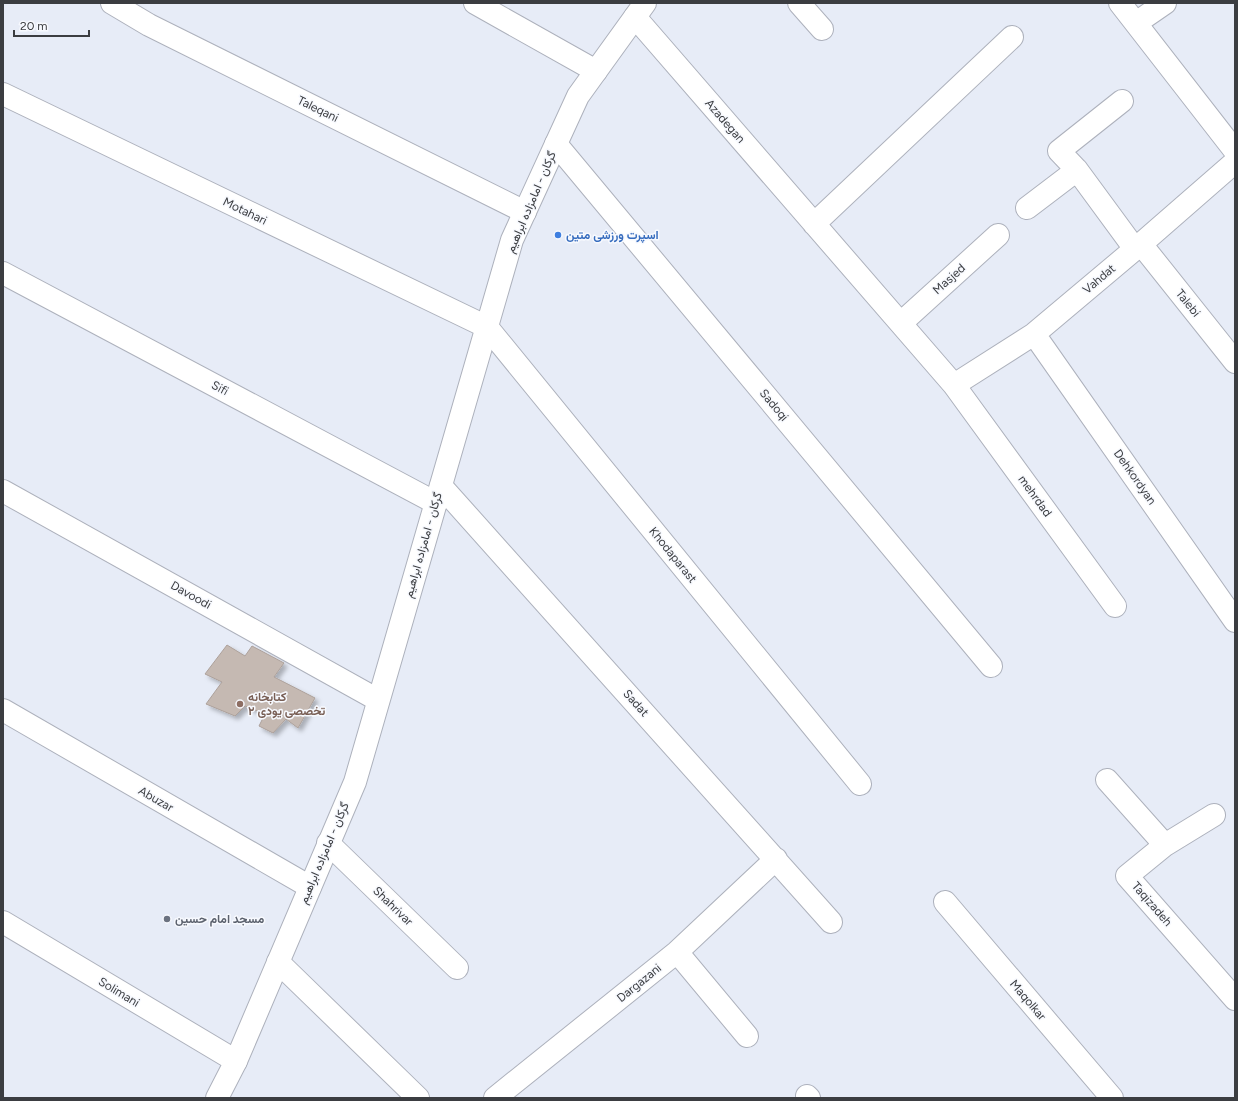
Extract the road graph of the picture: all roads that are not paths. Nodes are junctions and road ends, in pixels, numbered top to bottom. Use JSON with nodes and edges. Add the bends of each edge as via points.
{"nodes":[{"id":1,"x":112,"y":3,"type":"edge"},
{"id":2,"x":475,"y":3,"type":"edge"},
{"id":3,"x":799,"y":3,"type":"edge"},
{"id":4,"x":1120,"y":3,"type":"edge"},
{"id":5,"x":1165,"y":3,"type":"edge"},
{"id":6,"x":640,"y":10,"type":"edge"},
{"id":7,"x":1136,"y":23,"type":"junction"},
{"id":8,"x":822,"y":29,"type":"dead end"},
{"id":9,"x":1012,"y":37,"type":"dead end"},
{"id":10,"x":596,"y":71,"type":"junction"},
{"id":11,"x":3,"y":94,"type":"edge"},
{"id":12,"x":1122,"y":101,"type":"dead end"},
{"id":13,"x":556,"y":144,"type":"junction"},
{"id":14,"x":1235,"y":151,"type":"edge"},
{"id":15,"x":1235,"y":162,"type":"edge"},
{"id":16,"x":1077,"y":170,"type":"junction"},
{"id":17,"x":1028,"y":208,"type":"dead end"},
{"id":18,"x":525,"y":212,"type":"junction"},
{"id":19,"x":814,"y":224,"type":"junction"},
{"id":20,"x":998,"y":235,"type":"dead end"},
{"id":21,"x":1138,"y":246,"type":"junction"},
{"id":22,"x":3,"y":273,"type":"edge"},
{"id":23,"x":901,"y":323,"type":"junction"},
{"id":24,"x":487,"y":327,"type":"junction"},
{"id":25,"x":1034,"y":334,"type":"junction"},
{"id":26,"x":1235,"y":362,"type":"edge"},
{"id":27,"x":954,"y":385,"type":"junction"},
{"id":28,"x":3,"y":491,"type":"edge"},
{"id":29,"x":438,"y":494,"type":"junction"},
{"id":30,"x":1115,"y":606,"type":"dead end"},
{"id":31,"x":1235,"y":621,"type":"edge"},
{"id":32,"x":991,"y":666,"type":"dead end"},
{"id":33,"x":378,"y":700,"type":"junction"},
{"id":34,"x":3,"y":710,"type":"edge"},
{"id":35,"x":1107,"y":780,"type":"dead end"},
{"id":36,"x":860,"y":784,"type":"dead end"},
{"id":37,"x":1214,"y":815,"type":"dead end"},
{"id":38,"x":328,"y":843,"type":"junction"},
{"id":39,"x":1165,"y":845,"type":"junction"},
{"id":40,"x":776,"y":859,"type":"junction"},
{"id":41,"x":310,"y":887,"type":"junction"},
{"id":42,"x":945,"y":902,"type":"dead end"},
{"id":43,"x":3,"y":922,"type":"edge"},
{"id":44,"x":831,"y":922,"type":"dead end"},
{"id":45,"x":677,"y":952,"type":"junction"},
{"id":46,"x":278,"y":962,"type":"junction"},
{"id":47,"x":457,"y":968,"type":"dead end"},
{"id":48,"x":1231,"y":986,"type":"edge"},
{"id":49,"x":747,"y":1036,"type":"dead end"},
{"id":50,"x":236,"y":1061,"type":"junction"},
{"id":51,"x":217,"y":1098,"type":"edge"},
{"id":52,"x":418,"y":1098,"type":"edge"},
{"id":53,"x":494,"y":1098,"type":"edge"},
{"id":54,"x":1112,"y":1098,"type":"edge"}],
"edges":[{"from":1,"to":18,"type":"street","name":"Taleqani","via":[[149,25]]},
{"from":2,"to":10,"type":"street"},
{"from":3,"to":8,"type":"street"},
{"from":4,"to":7,"type":"street"},
{"from":5,"to":7,"type":"street"},
{"from":6,"to":10,"type":"street","name":"گرکان - امامزاده ابراهیم"},
{"from":6,"to":19,"type":"street","name":"Azadegan"},
{"from":7,"to":14,"type":"street"},
{"from":9,"to":19,"type":"street"},
{"from":10,"to":13,"type":"street","name":"گرکان - امامزاده ابراهیم","via":[[578,96]]},
{"from":11,"to":24,"type":"street","name":"Motahari"},
{"from":12,"to":16,"type":"street","name":"Talebi","via":[[1059,150]]},
{"from":13,"to":18,"type":"street","name":"گرکان - امامزاده ابراهیم"},
{"from":13,"to":32,"type":"street","name":"Sadoqi"},
{"from":15,"to":21,"type":"street","name":"Vahdat"},
{"from":16,"to":17,"type":"street"},
{"from":16,"to":21,"type":"street","name":"Talebi"},
{"from":18,"to":24,"type":"street","name":"گرکان - امامزاده ابراهیم","via":[[512,240]]},
{"from":19,"to":23,"type":"street","name":"Azadegan"},
{"from":20,"to":23,"type":"street","name":"Masjed"},
{"from":21,"to":25,"type":"street","name":"Vahdat"},
{"from":21,"to":26,"type":"street","name":"Talebi"},
{"from":22,"to":29,"type":"street","name":"Sifi"},
{"from":23,"to":27,"type":"street","name":"Azadegan"},
{"from":24,"to":29,"type":"street","name":"گرکان - امامزاده ابراهیم"},
{"from":24,"to":36,"type":"street","name":"Khodaparast"},
{"from":25,"to":27,"type":"street","name":"Vahdat"},
{"from":25,"to":31,"type":"street","name":"Dehkordyan"},
{"from":27,"to":30,"type":"street","name":"mehrdad"},
{"from":28,"to":33,"type":"street","name":"Davoodi"},
{"from":29,"to":33,"type":"street","name":"گرکان - امامزاده ابراهیم"},
{"from":29,"to":40,"type":"street","name":"Sadat"},
{"from":33,"to":38,"type":"street","name":"گرکان - امامزاده ابراهیم","via":[[354,782]]},
{"from":34,"to":41,"type":"street","name":"Abuzar"},
{"from":35,"to":39,"type":"street"},
{"from":37,"to":39,"type":"street"},
{"from":38,"to":41,"type":"street","name":"گرکان - امامزاده ابراهیم"},
{"from":38,"to":47,"type":"street","name":"Shahrivar"},
{"from":39,"to":48,"type":"street","name":"Taqizadeh","via":[[1127,876]]},
{"from":40,"to":44,"type":"street","name":"Sadat"},
{"from":40,"to":45,"type":"street","name":"Dargazani"},
{"from":41,"to":46,"type":"street","name":"گرکان - امامزاده ابراهیم"},
{"from":42,"to":54,"type":"street","name":"Maqolkar"},
{"from":43,"to":50,"type":"street","name":"Solimani"},
{"from":45,"to":49,"type":"street"},
{"from":45,"to":53,"type":"street","name":"Dargazani"},
{"from":46,"to":50,"type":"street","name":"گرکان - امامزاده ابراهیم"},
{"from":46,"to":52,"type":"street"},
{"from":50,"to":51,"type":"street","name":"گرکان - امامزاده ابراهیم"}]}
